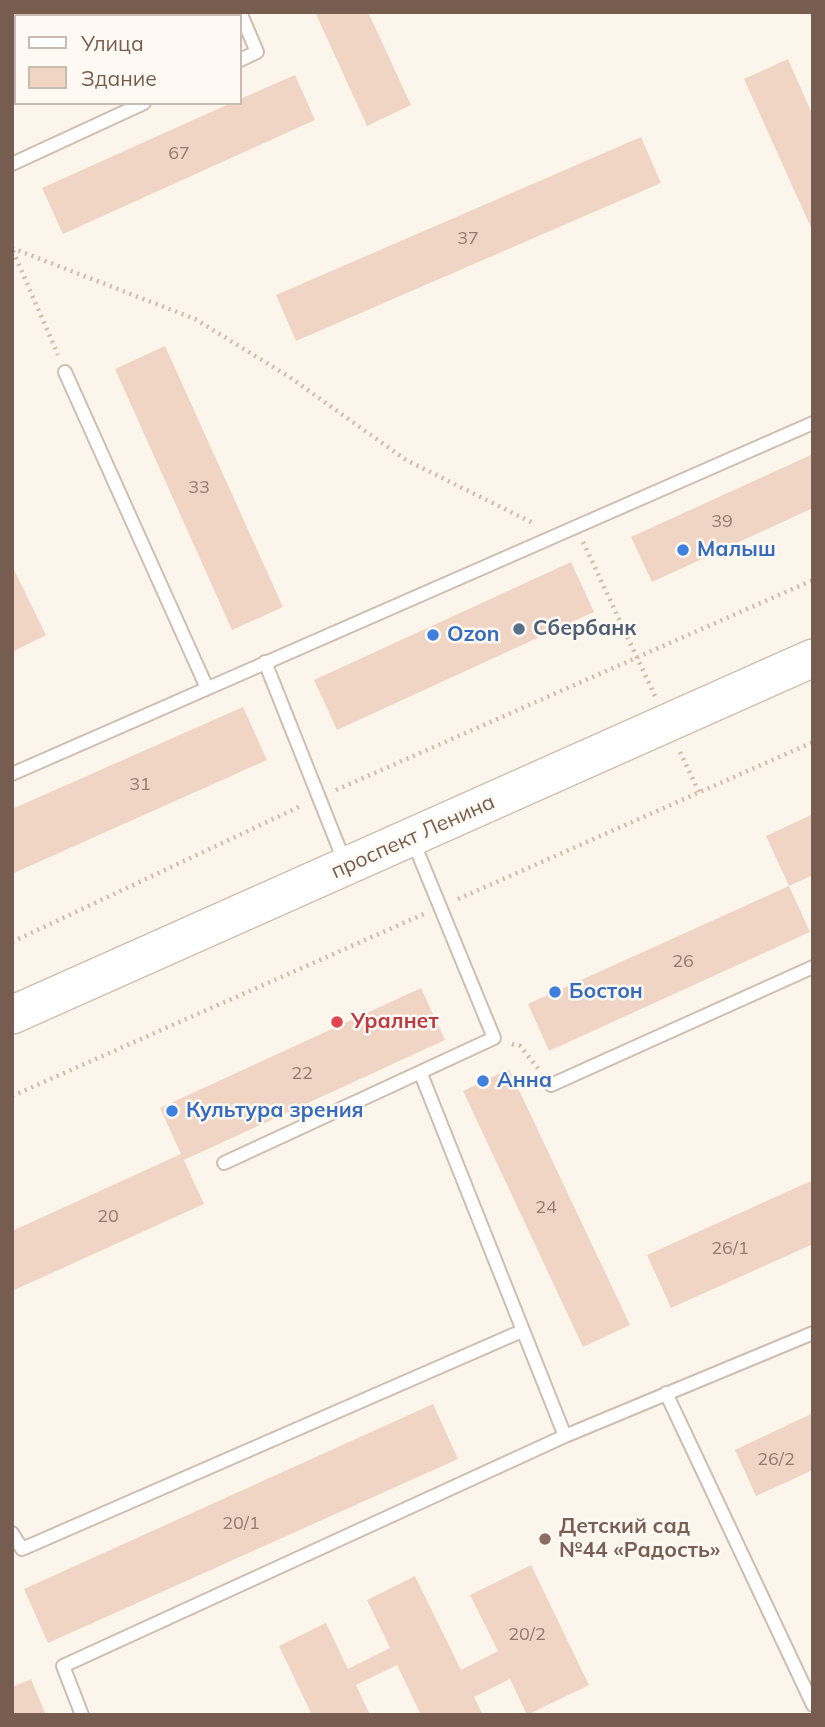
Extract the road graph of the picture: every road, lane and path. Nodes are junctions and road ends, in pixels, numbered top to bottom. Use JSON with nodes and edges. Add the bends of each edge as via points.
{"nodes":[{"id":1,"x":242,"y":17,"type":"edge"},
{"id":2,"x":242,"y":59,"type":"edge"},
{"id":3,"x":140,"y":105,"type":"edge"},
{"id":4,"x":12,"y":164,"type":"edge"},
{"id":5,"x":13,"y":249,"type":"edge"},
{"id":6,"x":65,"y":372,"type":"joint"},
{"id":7,"x":813,"y":423,"type":"edge"},
{"id":8,"x":576,"y":527,"type":"junction"},
{"id":9,"x":557,"y":535,"type":"junction"},
{"id":10,"x":813,"y":580,"type":"edge"},
{"id":11,"x":637,"y":657,"type":"junction"},
{"id":12,"x":813,"y":658,"type":"edge"},
{"id":13,"x":265,"y":662,"type":"junction"},
{"id":14,"x":207,"y":688,"type":"junction"},
{"id":15,"x":667,"y":723,"type":"junction"},
{"id":16,"x":813,"y":742,"type":"edge"},
{"id":17,"x":12,"y":774,"type":"edge"},
{"id":18,"x":699,"y":792,"type":"junction"},
{"id":19,"x":319,"y":798,"type":"junction"},
{"id":20,"x":412,"y":837,"type":"junction"},
{"id":21,"x":347,"y":866,"type":"junction"},
{"id":22,"x":442,"y":906,"type":"junction"},
{"id":23,"x":12,"y":942,"type":"edge"},
{"id":24,"x":813,"y":967,"type":"edge"},
{"id":25,"x":12,"y":1015,"type":"edge"},
{"id":26,"x":494,"y":1038,"type":"junction"},
{"id":27,"x":421,"y":1074,"type":"junction"},
{"id":28,"x":551,"y":1085,"type":"joint"},
{"id":29,"x":12,"y":1096,"type":"edge"},
{"id":30,"x":224,"y":1163,"type":"dead end"},
{"id":31,"x":522,"y":1331,"type":"junction"},
{"id":32,"x":813,"y":1334,"type":"edge"},
{"id":33,"x":666,"y":1393,"type":"junction"},
{"id":34,"x":565,"y":1436,"type":"junction"},
{"id":35,"x":12,"y":1533,"type":"edge"},
{"id":36,"x":813,"y":1705,"type":"edge"},
{"id":37,"x":82,"y":1715,"type":"edge"}],
"edges":[{"from":1,"to":2,"type":"lane","via":[[257,52]]},
{"from":3,"to":4,"type":"lane"},
{"from":5,"to":6,"type":"path"},
{"from":5,"to":9,"type":"path","via":[[195,319],[288,376],[406,460]]},
{"from":6,"to":14,"type":"lane"},
{"from":7,"to":8,"type":"lane"},
{"from":8,"to":9,"type":"lane"},
{"from":8,"to":11,"type":"path"},
{"from":9,"to":13,"type":"lane"},
{"from":10,"to":11,"type":"path"},
{"from":11,"to":15,"type":"path"},
{"from":11,"to":19,"type":"path"},
{"from":12,"to":15,"type":"street","name":"проспект Ленина"},
{"from":13,"to":14,"type":"lane"},
{"from":13,"to":19,"type":"lane"},
{"from":14,"to":17,"type":"lane"},
{"from":15,"to":18,"type":"path"},
{"from":15,"to":20,"type":"street","name":"проспект Ленина"},
{"from":16,"to":18,"type":"path"},
{"from":18,"to":22,"type":"path"},
{"from":19,"to":21,"type":"lane"},
{"from":19,"to":23,"type":"path"},
{"from":20,"to":21,"type":"street","name":"проспект Ленина"},
{"from":20,"to":22,"type":"lane"},
{"from":21,"to":25,"type":"street","name":"проспект Ленина"},
{"from":22,"to":26,"type":"lane"},
{"from":22,"to":29,"type":"path"},
{"from":24,"to":28,"type":"lane"},
{"from":26,"to":27,"type":"lane"},
{"from":26,"to":28,"type":"path","via":[[520,1046]]},
{"from":27,"to":30,"type":"lane"},
{"from":27,"to":31,"type":"lane"},
{"from":31,"to":34,"type":"lane"},
{"from":31,"to":35,"type":"lane","via":[[22,1549]]},
{"from":32,"to":33,"type":"lane"},
{"from":33,"to":34,"type":"lane"},
{"from":33,"to":36,"type":"lane"},
{"from":34,"to":37,"type":"lane","via":[[63,1666]]}]}
